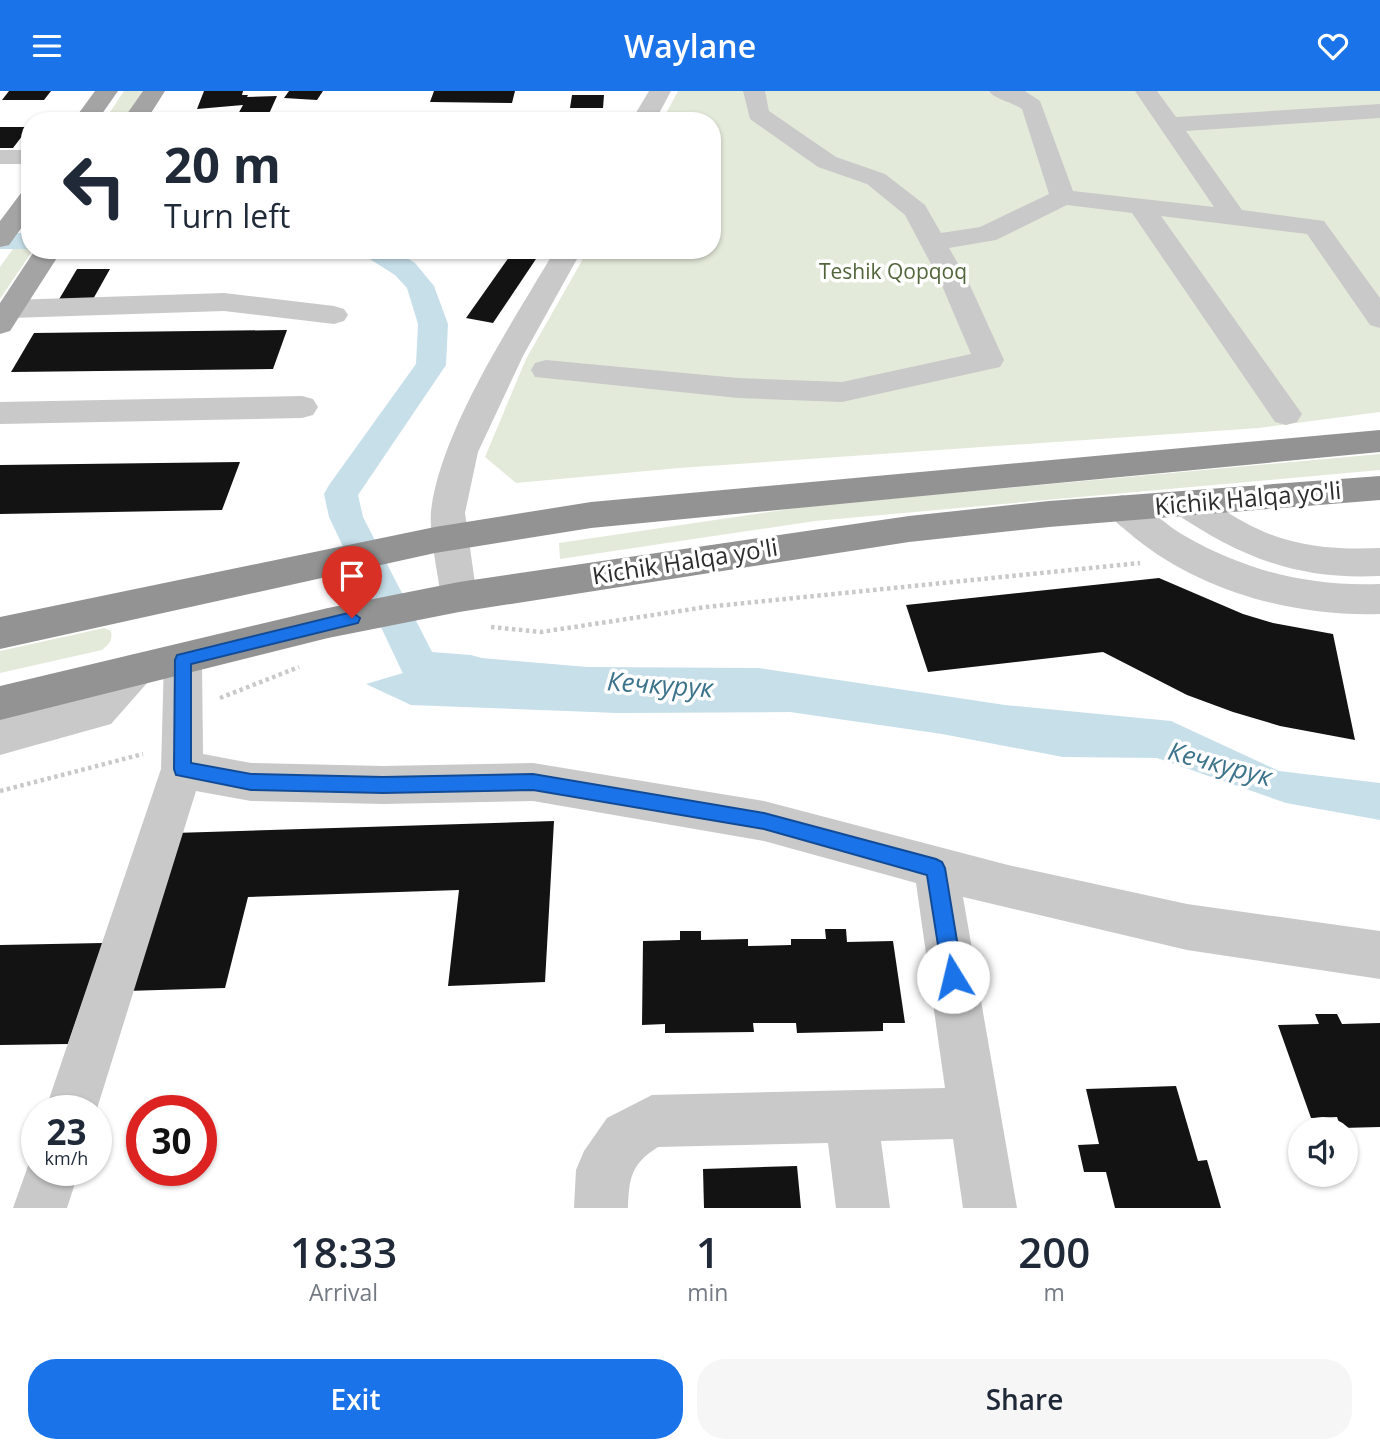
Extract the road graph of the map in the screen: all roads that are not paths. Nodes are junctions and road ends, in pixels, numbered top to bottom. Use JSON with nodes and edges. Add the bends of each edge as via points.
{"nodes":[{"id":1,"x":107,"y":91,"type":"edge"},
{"id":2,"x":154,"y":91,"type":"edge"},
{"id":3,"x":660,"y":91,"type":"edge"},
{"id":4,"x":754,"y":91,"type":"edge"},
{"id":5,"x":1000,"y":91,"type":"edge"},
{"id":6,"x":1146,"y":91,"type":"edge"},
{"id":7,"x":1380,"y":111,"type":"edge"},
{"id":8,"x":92,"y":112,"type":"edge"},
{"id":9,"x":140,"y":112,"type":"edge"},
{"id":10,"x":648,"y":112,"type":"edge"},
{"id":11,"x":1169,"y":125,"type":"junction"},
{"id":12,"x":0,"y":157,"type":"edge"},
{"id":13,"x":21,"y":157,"type":"edge"},
{"id":14,"x":1063,"y":197,"type":"junction"},
{"id":15,"x":1140,"y":206,"type":"junction"},
{"id":16,"x":21,"y":210,"type":"edge"},
{"id":17,"x":1234,"y":218,"type":"junction"},
{"id":18,"x":3,"y":235,"type":"edge"},
{"id":19,"x":933,"y":242,"type":"junction"},
{"id":20,"x":43,"y":259,"type":"edge"},
{"id":21,"x":564,"y":259,"type":"edge"},
{"id":22,"x":334,"y":314,"type":"dead end"},
{"id":23,"x":5,"y":317,"type":"edge"},
{"id":24,"x":1380,"y":319,"type":"edge"},
{"id":25,"x":546,"y":370,"type":"dead end"},
{"id":26,"x":302,"y":407,"type":"dead end"},
{"id":27,"x":0,"y":413,"type":"edge"},
{"id":28,"x":1286,"y":414,"type":"dead end"},
{"id":29,"x":1380,"y":441,"type":"edge"},
{"id":30,"x":1380,"y":488,"type":"edge"},
{"id":31,"x":1188,"y":504,"type":"junction"},
{"id":32,"x":1122,"y":508,"type":"junction"},
{"id":33,"x":443,"y":538,"type":"junction"},
{"id":34,"x":1380,"y":562,"type":"edge"},
{"id":35,"x":455,"y":598,"type":"junction"},
{"id":36,"x":1380,"y":599,"type":"edge"},
{"id":37,"x":0,"y":633,"type":"edge"},
{"id":38,"x":183,"y":660,"type":"junction"},
{"id":39,"x":134,"y":670,"type":"junction"},
{"id":40,"x":0,"y":703,"type":"edge"},
{"id":41,"x":0,"y":737,"type":"edge"},
{"id":42,"x":182,"y":769,"type":"junction"},
{"id":43,"x":936,"y":868,"type":"junction"},
{"id":44,"x":1380,"y":955,"type":"edge"},
{"id":45,"x":76,"y":1095,"type":"edge"},
{"id":46,"x":975,"y":1113,"type":"junction"},
{"id":47,"x":851,"y":1116,"type":"junction"},
{"id":48,"x":47,"y":1186,"type":"edge"},
{"id":49,"x":40,"y":1208,"type":"edge"},
{"id":50,"x":601,"y":1208,"type":"edge"},
{"id":51,"x":863,"y":1208,"type":"edge"},
{"id":52,"x":990,"y":1208,"type":"edge"}],
"edges":[{"from":1,"to":8,"type":"main road"},
{"from":2,"to":9,"type":"main road"},
{"from":3,"to":10,"type":"street"},
{"from":4,"to":19,"type":"street","via":[[758,114],[827,162],[876,179],[916,211]]},
{"from":5,"to":14,"type":"street","via":[[1032,106]]},
{"from":6,"to":11,"type":"street"},
{"from":7,"to":11,"type":"street"},
{"from":11,"to":17,"type":"street"},
{"from":12,"to":13,"type":"street"},
{"from":14,"to":15,"type":"street"},
{"from":14,"to":19,"type":"street","via":[[987,234]]},
{"from":15,"to":17,"type":"street"},
{"from":15,"to":28,"type":"street"},
{"from":16,"to":18,"type":"main road"},
{"from":17,"to":24,"type":"street","via":[[1315,227]]},
{"from":19,"to":25,"type":"street","via":[[989,360],[842,392],[738,388]]},
{"from":20,"to":23,"type":"main road"},
{"from":21,"to":33,"type":"street","via":[[508,356],[461,452]]},
{"from":22,"to":23,"type":"street","via":[[224,302]]},
{"from":26,"to":27,"type":"street"},
{"from":29,"to":33,"type":"highway","name":"Kichik Halqa yo'li","via":[[714,502]]},
{"from":30,"to":31,"type":"highway","name":"Kichik Halqa yo'li"},
{"from":31,"to":32,"type":"highway","name":"Kichik Halqa yo'li"},
{"from":31,"to":34,"type":"street","via":[[1231,534],[1286,556],[1341,565]]},
{"from":32,"to":35,"type":"highway","name":"Kichik Halqa yo'li","via":[[909,529]]},
{"from":32,"to":36,"type":"street","via":[[1169,544],[1227,574],[1292,594]]},
{"from":33,"to":35,"type":"street"},
{"from":33,"to":37,"type":"highway","name":"Kichik Halqa yo'li"},
{"from":35,"to":38,"type":"highway","name":"Kichik Halqa yo'li","via":[[327,623]]},
{"from":38,"to":39,"type":"highway","name":"Kichik Halqa yo'li"},
{"from":38,"to":42,"type":"street"},
{"from":39,"to":40,"type":"highway","name":"Kichik Halqa yo'li"},
{"from":39,"to":41,"type":"street","via":[[97,712]]},
{"from":42,"to":43,"type":"street","via":[[251,782],[533,782],[764,821]]},
{"from":42,"to":45,"type":"street"},
{"from":43,"to":44,"type":"street","via":[[1187,927]]},
{"from":43,"to":46,"type":"street"},
{"from":46,"to":47,"type":"street"},
{"from":46,"to":52,"type":"street"},
{"from":47,"to":50,"type":"street","via":[[652,1121],[626,1137],[603,1170]]},
{"from":47,"to":51,"type":"street"},
{"from":48,"to":49,"type":"street"}]}
